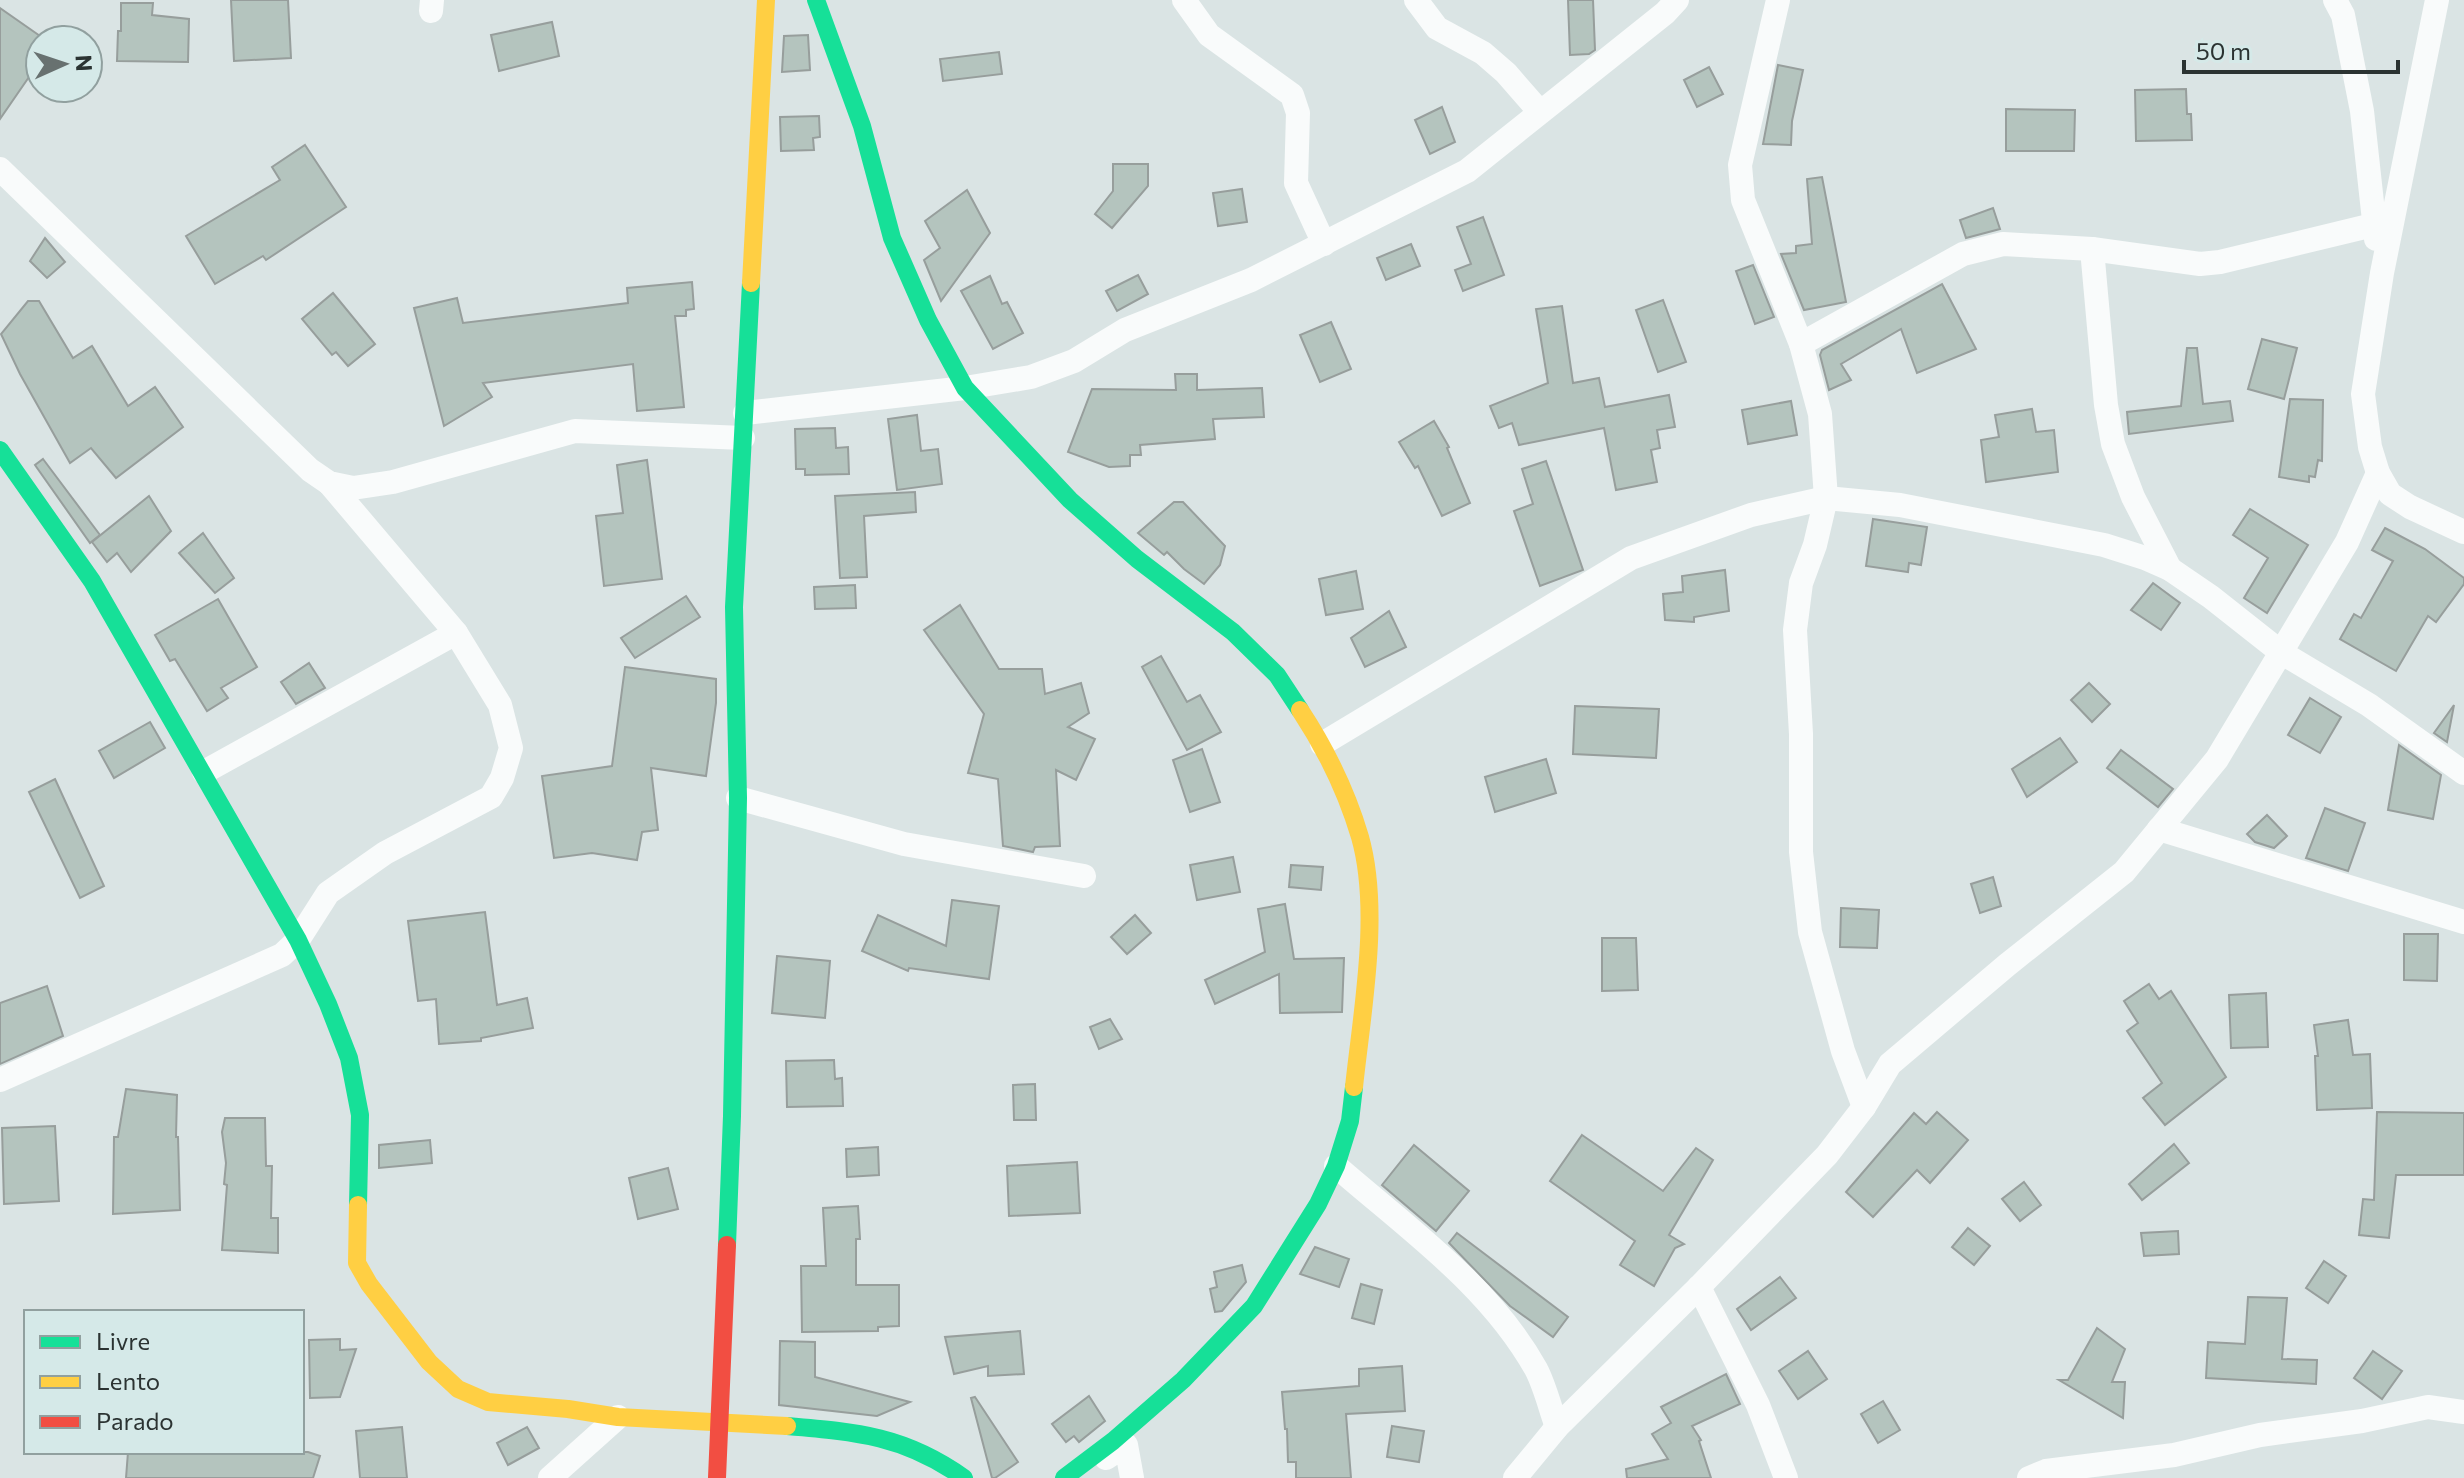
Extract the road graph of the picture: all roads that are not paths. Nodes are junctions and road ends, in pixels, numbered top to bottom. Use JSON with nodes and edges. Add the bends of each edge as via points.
{"nodes":[{"id":1,"x":766,"y":0,"type":"edge"},
{"id":2,"x":816,"y":0,"type":"edge"},
{"id":3,"x":1184,"y":0,"type":"edge"},
{"id":4,"x":1416,"y":0,"type":"edge"},
{"id":5,"x":1677,"y":0,"type":"edge"},
{"id":6,"x":1778,"y":0,"type":"edge"},
{"id":7,"x":2335,"y":0,"type":"edge"},
{"id":8,"x":2437,"y":0,"type":"edge"},
{"id":9,"x":1540,"y":112,"type":"junction"},
{"id":10,"x":0,"y":169,"type":"edge"},
{"id":11,"x":2373,"y":225,"type":"junction"},
{"id":12,"x":1324,"y":244,"type":"junction"},
{"id":13,"x":2092,"y":249,"type":"junction"},
{"id":14,"x":2382,"y":273,"type":"junction"},
{"id":15,"x":1801,"y":344,"type":"junction"},
{"id":16,"x":965,"y":388,"type":"junction"},
{"id":17,"x":745,"y":413,"type":"junction"},
{"id":18,"x":743,"y":438,"type":"junction"},
{"id":19,"x":0,"y":450,"type":"edge"},
{"id":20,"x":2378,"y":473,"type":"junction"},
{"id":21,"x":329,"y":483,"type":"junction"},
{"id":22,"x":1826,"y":498,"type":"junction"},
{"id":23,"x":2464,"y":532,"type":"edge"},
{"id":24,"x":2170,"y":569,"type":"junction"},
{"id":25,"x":456,"y":633,"type":"junction"},
{"id":26,"x":2282,"y":653,"type":"junction"},
{"id":27,"x":1322,"y":744,"type":"junction"},
{"id":28,"x":204,"y":772,"type":"junction"},
{"id":29,"x":2464,"y":773,"type":"edge"},
{"id":30,"x":738,"y":798,"type":"junction"},
{"id":31,"x":2159,"y":829,"type":"junction"},
{"id":32,"x":1084,"y":876,"type":"dead end"},
{"id":33,"x":2464,"y":922,"type":"edge"},
{"id":34,"x":298,"y":940,"type":"junction"},
{"id":35,"x":0,"y":1080,"type":"edge"},
{"id":36,"x":1864,"y":1107,"type":"junction"},
{"id":37,"x":1336,"y":1166,"type":"junction"},
{"id":38,"x":1699,"y":1287,"type":"junction"},
{"id":39,"x":2464,"y":1412,"type":"edge"},
{"id":40,"x":618,"y":1417,"type":"junction"},
{"id":41,"x":719,"y":1422,"type":"junction"},
{"id":42,"x":1557,"y":1427,"type":"junction"},
{"id":43,"x":550,"y":1478,"type":"edge"},
{"id":44,"x":717,"y":1478,"type":"edge"},
{"id":45,"x":964,"y":1478,"type":"edge"},
{"id":46,"x":1064,"y":1478,"type":"edge"},
{"id":47,"x":1074,"y":1478,"type":"edge"},
{"id":48,"x":1132,"y":1478,"type":"edge"},
{"id":49,"x":1515,"y":1478,"type":"edge"},
{"id":50,"x":1786,"y":1478,"type":"edge"},
{"id":51,"x":2029,"y":1478,"type":"edge"}],
"edges":[{"from":1,"to":17,"type":"street"},
{"from":2,"to":16,"type":"street","via":[[862,126],[892,238]]},
{"from":3,"to":12,"type":"street","via":[[1209,35],[1292,95],[1298,113],[1296,183]]},
{"from":4,"to":9,"type":"street","via":[[1437,28],[1483,53]]},
{"from":5,"to":9,"type":"street"},
{"from":6,"to":15,"type":"street","via":[[1740,165],[1743,200]]},
{"from":7,"to":11,"type":"street","via":[[2343,15],[2362,111]]},
{"from":8,"to":14,"type":"street"},
{"from":9,"to":12,"type":"street","via":[[1467,171]]},
{"from":10,"to":21,"type":"street"},
{"from":11,"to":13,"type":"street","via":[[2200,264]]},
{"from":11,"to":14,"type":"street"},
{"from":12,"to":16,"type":"street","via":[[1251,280],[1125,330],[1074,361],[1031,377]]},
{"from":13,"to":15,"type":"street","via":[[2003,244],[1963,254]]},
{"from":13,"to":24,"type":"street","via":[[2113,444]]},
{"from":14,"to":20,"type":"street","via":[[2363,394]]},
{"from":15,"to":22,"type":"street","via":[[1820,414]]},
{"from":16,"to":17,"type":"street"},
{"from":16,"to":27,"type":"street","via":[[1070,500],[1233,632],[1277,675]]},
{"from":17,"to":18,"type":"street"},
{"from":18,"to":21,"type":"street","via":[[575,431],[393,482],[353,488]]},
{"from":18,"to":30,"type":"street","via":[[734,607]]},
{"from":19,"to":28,"type":"street","via":[[92,581]]},
{"from":20,"to":23,"type":"street","via":[[2390,494]]},
{"from":20,"to":26,"type":"street","via":[[2347,542]]},
{"from":21,"to":25,"type":"street"},
{"from":22,"to":24,"type":"street","via":[[1900,505],[2104,545]]},
{"from":22,"to":27,"type":"street","via":[[1751,515],[1631,558]]},
{"from":22,"to":36,"type":"street","via":[[1801,583],[1795,630],[1801,852],[1810,932]]},
{"from":24,"to":26,"type":"street"},
{"from":25,"to":28,"type":"street"},
{"from":25,"to":34,"type":"street","via":[[500,705],[511,748],[502,778],[491,797],[385,853],[328,893]]},
{"from":26,"to":29,"type":"street","via":[[2369,705]]},
{"from":26,"to":31,"type":"street","via":[[2217,759]]},
{"from":27,"to":37,"type":"street","via":[[1360,838],[1367,885],[1369,946],[1350,1121]]},
{"from":28,"to":34,"type":"street"},
{"from":30,"to":32,"type":"street","via":[[904,844]]},
{"from":30,"to":41,"type":"street"},
{"from":31,"to":33,"type":"street"},
{"from":31,"to":36,"type":"street","via":[[2124,872],[1890,1064]]},
{"from":34,"to":35,"type":"street","via":[[272,960]]},
{"from":34,"to":40,"type":"street","via":[[355,1081],[360,1115],[357,1263],[369,1284],[429,1362],[458,1389],[488,1402]]},
{"from":36,"to":38,"type":"street","via":[[1827,1155]]},
{"from":37,"to":42,"type":"street","via":[[1477,1288],[1538,1372]]},
{"from":37,"to":46,"type":"street","via":[[1254,1306],[1183,1380]]},
{"from":38,"to":42,"type":"street"},
{"from":38,"to":50,"type":"street","via":[[1758,1405]]},
{"from":39,"to":51,"type":"street","via":[[2428,1407]]},
{"from":40,"to":41,"type":"street"},
{"from":40,"to":43,"type":"street"},
{"from":41,"to":44,"type":"street"},
{"from":41,"to":45,"type":"street","via":[[884,1437],[936,1458]]},
{"from":42,"to":49,"type":"street"},
{"from":47,"to":48,"type":"street","via":[[1126,1445]]}]}
